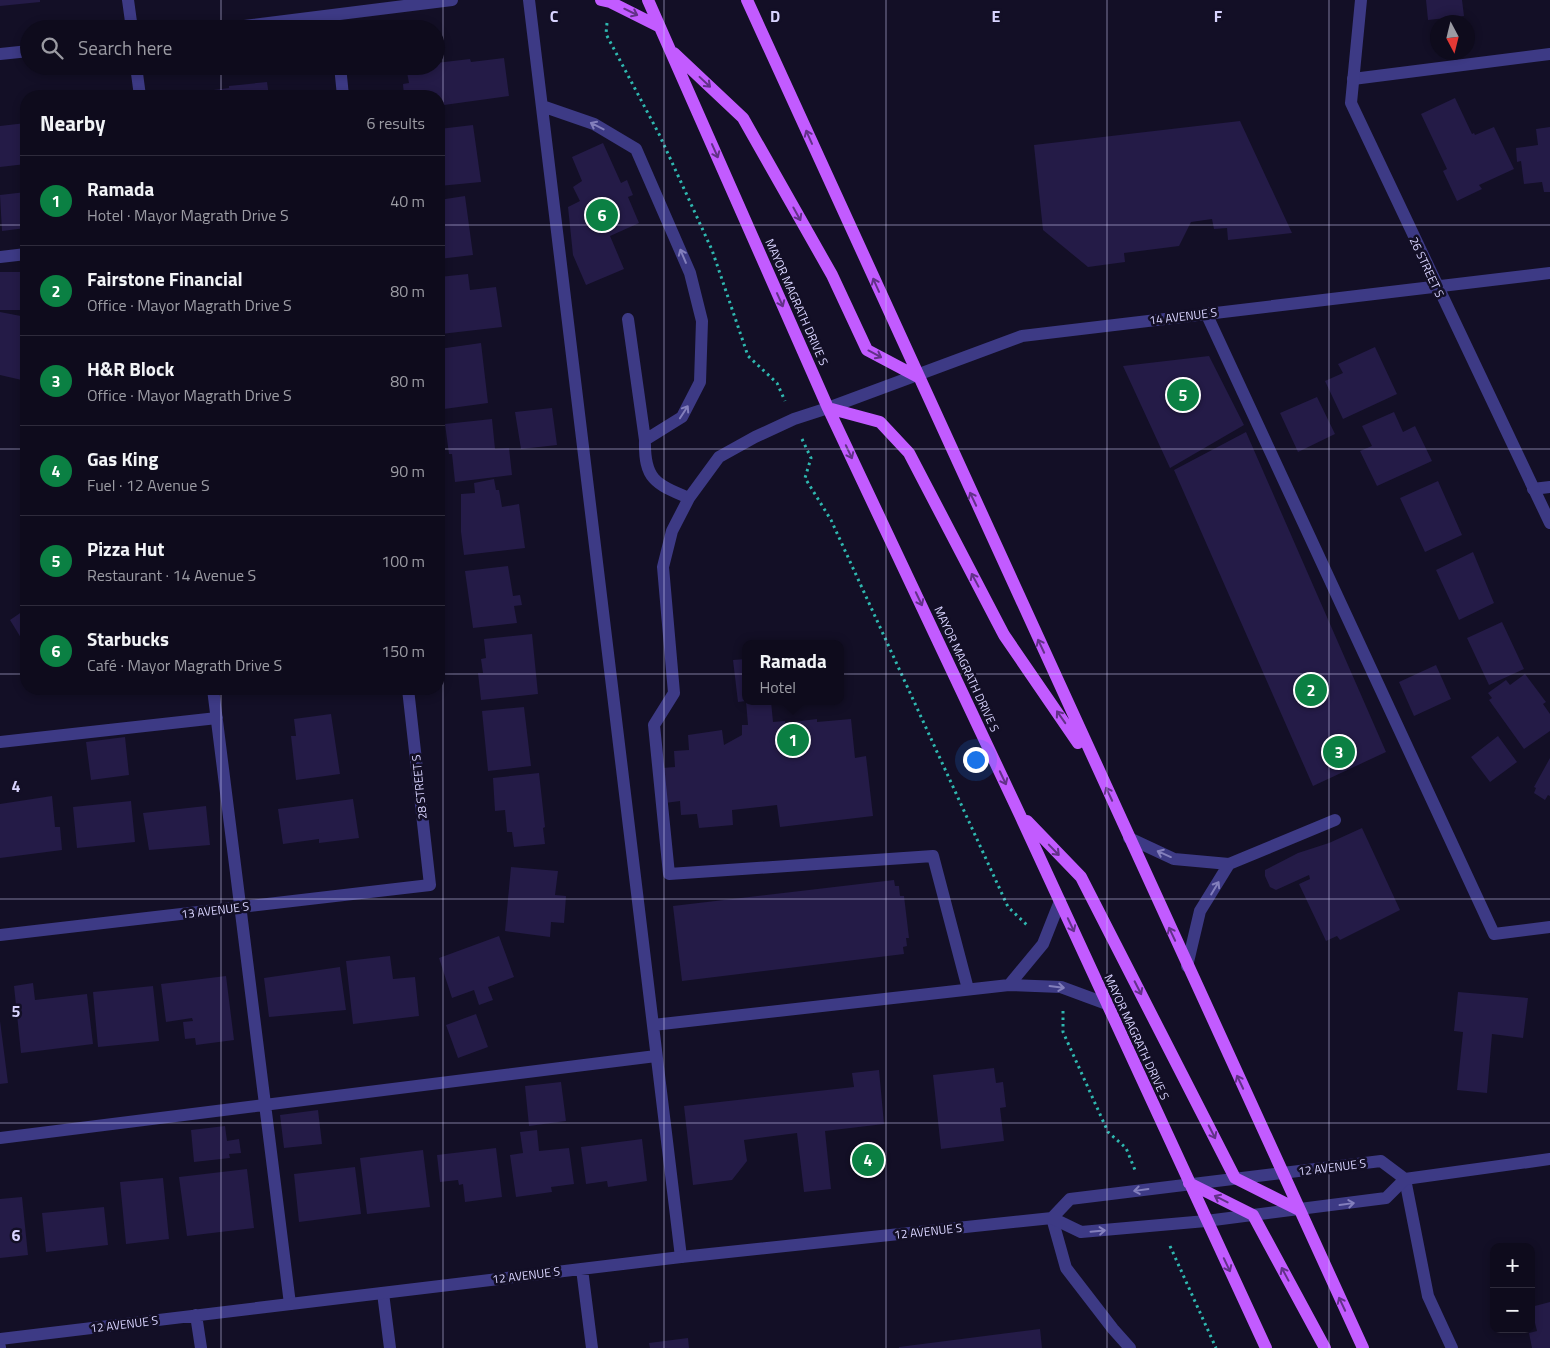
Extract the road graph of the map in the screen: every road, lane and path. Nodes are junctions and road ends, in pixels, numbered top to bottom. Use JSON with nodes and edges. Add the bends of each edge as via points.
{"nodes":[{"id":1,"x":128,"y":0,"type":"edge"},
{"id":2,"x":452,"y":0,"type":"edge"},
{"id":3,"x":529,"y":0,"type":"edge"},
{"id":4,"x":601,"y":0,"type":"edge"},
{"id":5,"x":648,"y":0,"type":"edge"},
{"id":6,"x":747,"y":0,"type":"edge"},
{"id":7,"x":1361,"y":0,"type":"edge"},
{"id":8,"x":334,"y":15,"type":"junction"},
{"id":9,"x":608,"y":19,"type":"dead end"},
{"id":10,"x":131,"y":20,"type":"edge"},
{"id":11,"x":293,"y":20,"type":"edge"},
{"id":12,"x":335,"y":20,"type":"edge"},
{"id":13,"x":660,"y":27,"type":"junction"},
{"id":14,"x":669,"y":48,"type":"junction"},
{"id":15,"x":20,"y":52,"type":"edge"},
{"id":16,"x":0,"y":54,"type":"edge"},
{"id":17,"x":1550,"y":54,"type":"edge"},
{"id":18,"x":137,"y":75,"type":"edge"},
{"id":19,"x":341,"y":75,"type":"edge"},
{"id":20,"x":1353,"y":79,"type":"junction"},
{"id":21,"x":139,"y":90,"type":"edge"},
{"id":22,"x":342,"y":90,"type":"edge"},
{"id":23,"x":542,"y":106,"type":"junction"},
{"id":24,"x":20,"y":255,"type":"edge"},
{"id":25,"x":0,"y":257,"type":"edge"},
{"id":26,"x":1550,"y":273,"type":"edge"},
{"id":27,"x":1437,"y":287,"type":"junction"},
{"id":28,"x":1206,"y":313,"type":"junction"},
{"id":29,"x":628,"y":319,"type":"dead end"},
{"id":30,"x":918,"y":377,"type":"junction"},
{"id":31,"x":777,"y":383,"type":"dead end"},
{"id":32,"x":828,"y":408,"type":"junction"},
{"id":33,"x":645,"y":440,"type":"junction"},
{"id":34,"x":812,"y":458,"type":"dead end"},
{"id":35,"x":1550,"y":487,"type":"edge"},
{"id":36,"x":1534,"y":489,"type":"junction"},
{"id":37,"x":688,"y":498,"type":"junction"},
{"id":38,"x":1550,"y":523,"type":"edge"},
{"id":39,"x":214,"y":695,"type":"edge"},
{"id":40,"x":409,"y":695,"type":"edge"},
{"id":41,"x":217,"y":718,"type":"junction"},
{"id":42,"x":0,"y":742,"type":"edge"},
{"id":43,"x":1098,"y":772,"type":"junction"},
{"id":44,"x":1020,"y":815,"type":"junction"},
{"id":45,"x":1335,"y":820,"type":"dead end"},
{"id":46,"x":1129,"y":838,"type":"junction"},
{"id":47,"x":1229,"y":864,"type":"junction"},
{"id":48,"x":430,"y":885,"type":"joint"},
{"id":49,"x":1060,"y":901,"type":"junction"},
{"id":50,"x":240,"y":907,"type":"junction"},
{"id":51,"x":1550,"y":927,"type":"edge"},
{"id":52,"x":1032,"y":929,"type":"dead end"},
{"id":53,"x":0,"y":935,"type":"edge"},
{"id":54,"x":1187,"y":966,"type":"junction"},
{"id":55,"x":1009,"y":985,"type":"junction"},
{"id":56,"x":968,"y":989,"type":"junction"},
{"id":57,"x":1107,"y":1004,"type":"junction"},
{"id":58,"x":1064,"y":1008,"type":"dead end"},
{"id":59,"x":653,"y":1025,"type":"junction"},
{"id":60,"x":656,"y":1056,"type":"junction"},
{"id":61,"x":266,"y":1105,"type":"junction"},
{"id":62,"x":0,"y":1138,"type":"edge"},
{"id":63,"x":1126,"y":1148,"type":"dead end"},
{"id":64,"x":1550,"y":1159,"type":"edge"},
{"id":65,"x":1282,"y":1174,"type":"junction"},
{"id":66,"x":1236,"y":1178,"type":"junction"},
{"id":67,"x":1405,"y":1179,"type":"junction"},
{"id":68,"x":1189,"y":1183,"type":"junction"},
{"id":69,"x":1299,"y":1210,"type":"junction"},
{"id":70,"x":1253,"y":1215,"type":"junction"},
{"id":71,"x":1052,"y":1218,"type":"junction"},
{"id":72,"x":1206,"y":1220,"type":"junction"},
{"id":73,"x":1169,"y":1244,"type":"dead end"},
{"id":74,"x":681,"y":1257,"type":"junction"},
{"id":75,"x":582,"y":1269,"type":"junction"},
{"id":76,"x":383,"y":1292,"type":"junction"},
{"id":77,"x":290,"y":1304,"type":"junction"},
{"id":78,"x":196,"y":1315,"type":"junction"},
{"id":79,"x":0,"y":1339,"type":"edge"},
{"id":80,"x":200,"y":1348,"type":"edge"},
{"id":81,"x":390,"y":1348,"type":"edge"},
{"id":82,"x":592,"y":1348,"type":"edge"},
{"id":83,"x":1130,"y":1348,"type":"edge"},
{"id":84,"x":1216,"y":1348,"type":"edge"},
{"id":85,"x":1266,"y":1348,"type":"edge"},
{"id":86,"x":1324,"y":1348,"type":"edge"},
{"id":87,"x":1363,"y":1348,"type":"edge"},
{"id":88,"x":1452,"y":1348,"type":"edge"}],
"edges":[{"from":1,"to":10,"type":"street"},
{"from":2,"to":8,"type":"street"},
{"from":3,"to":23,"type":"street"},
{"from":4,"to":13,"type":"main road","one_way":true},
{"from":5,"to":13,"type":"main road","name":"MAYOR MAGRATH DRIVE S"},
{"from":30,"to":6,"type":"main road","one_way":true},
{"from":7,"to":20,"type":"street","name":"26 STREET S"},
{"from":8,"to":11,"type":"street"},
{"from":8,"to":12,"type":"street"},
{"from":9,"to":31,"type":"path","via":[[606,34],[659,134],[712,250],[748,356]]},
{"from":13,"to":14,"type":"main road","name":"MAYOR MAGRATH DRIVE S"},
{"from":14,"to":30,"type":"main road","one_way":true,"via":[[743,118],[832,275],[867,350]]},
{"from":14,"to":32,"type":"main road","name":"MAYOR MAGRATH DRIVE S","one_way":true},
{"from":15,"to":16,"type":"street"},
{"from":17,"to":20,"type":"street"},
{"from":18,"to":21,"type":"street"},
{"from":19,"to":22,"type":"street"},
{"from":20,"to":27,"type":"street","name":"26 STREET S","via":[[1351,103]]},
{"from":33,"to":23,"type":"street","one_way":true,"via":[[682,417],[700,382],[702,321],[690,273],[636,149],[594,124]]},
{"from":23,"to":59,"type":"street"},
{"from":24,"to":25,"type":"street"},
{"from":26,"to":27,"type":"street","name":"14 AVENUE S"},
{"from":27,"to":28,"type":"street","name":"14 AVENUE S"},
{"from":27,"to":36,"type":"street","name":"26 STREET S"},
{"from":28,"to":30,"type":"street","name":"14 AVENUE S","via":[[1022,336]]},
{"from":28,"to":51,"type":"street","via":[[1494,934]]},
{"from":29,"to":33,"type":"street"},
{"from":30,"to":32,"type":"street","name":"14 AVENUE S"},
{"from":43,"to":30,"type":"main road","one_way":true},
{"from":32,"to":37,"type":"street","name":"14 AVENUE S","via":[[794,419],[719,457]]},
{"from":43,"to":32,"type":"main road","one_way":true,"via":[[1004,635],[909,453],[880,422]]},
{"from":32,"to":44,"type":"main road","name":"MAYOR MAGRATH DRIVE S","one_way":true},
{"from":33,"to":37,"type":"street","via":[[650,476],[665,488]]},
{"from":34,"to":52,"type":"path","via":[[805,478],[831,520],[1008,907]]},
{"from":35,"to":36,"type":"street"},
{"from":36,"to":38,"type":"street","name":"26 STREET S"},
{"from":37,"to":56,"type":"street","name":"14 AVENUE S","via":[[672,531],[663,567],[674,693],[654,725],[669,874],[933,856]]},
{"from":39,"to":41,"type":"street"},
{"from":40,"to":48,"type":"street","name":"28 STREET S"},
{"from":41,"to":42,"type":"street"},
{"from":41,"to":50,"type":"street"},
{"from":46,"to":43,"type":"main road","one_way":true},
{"from":44,"to":49,"type":"main road","name":"MAYOR MAGRATH DRIVE S"},
{"from":44,"to":66,"type":"main road","one_way":true,"via":[[1081,877]]},
{"from":45,"to":47,"type":"street"},
{"from":47,"to":46,"type":"street","one_way":true,"via":[[1174,859]]},
{"from":54,"to":46,"type":"main road","one_way":true},
{"from":54,"to":47,"type":"street","one_way":true,"via":[[1200,911]]},
{"from":48,"to":50,"type":"street","name":"13 AVENUE S"},
{"from":49,"to":55,"type":"street","via":[[1044,944]]},
{"from":49,"to":57,"type":"main road","name":"MAYOR MAGRATH DRIVE S","one_way":true},
{"from":50,"to":53,"type":"street","name":"13 AVENUE S"},
{"from":50,"to":61,"type":"street"},
{"from":65,"to":54,"type":"main road","one_way":true},
{"from":55,"to":56,"type":"street"},
{"from":55,"to":57,"type":"street","one_way":true,"via":[[1061,987]]},
{"from":56,"to":59,"type":"street"},
{"from":57,"to":68,"type":"main road","name":"MAYOR MAGRATH DRIVE S"},
{"from":58,"to":63,"type":"path","via":[[1062,1032],[1108,1132]]},
{"from":59,"to":60,"type":"street"},
{"from":60,"to":61,"type":"street"},
{"from":60,"to":74,"type":"street"},
{"from":61,"to":62,"type":"street"},
{"from":61,"to":77,"type":"street"},
{"from":64,"to":67,"type":"street"},
{"from":65,"to":66,"type":"street","name":"12 AVENUE S"},
{"from":65,"to":67,"type":"street","name":"12 AVENUE S","via":[[1381,1161]]},
{"from":65,"to":69,"type":"main road"},
{"from":66,"to":68,"type":"street","name":"12 AVENUE S"},
{"from":66,"to":69,"type":"main road"},
{"from":69,"to":67,"type":"street","one_way":true,"via":[[1386,1198]]},
{"from":67,"to":88,"type":"street","via":[[1428,1296]]},
{"from":70,"to":68,"type":"main road","one_way":true},
{"from":68,"to":71,"type":"street","name":"12 AVENUE S","one_way":true,"via":[[1070,1199]]},
{"from":68,"to":72,"type":"main road","name":"MAYOR MAGRATH DRIVE S"},
{"from":69,"to":70,"type":"street"},
{"from":87,"to":69,"type":"main road","one_way":true},
{"from":70,"to":72,"type":"street"},
{"from":86,"to":70,"type":"main road","one_way":true},
{"from":71,"to":72,"type":"street","one_way":true,"via":[[1081,1232]]},
{"from":71,"to":74,"type":"street","name":"12 AVENUE S"},
{"from":71,"to":83,"type":"street","via":[[1066,1268]]},
{"from":72,"to":85,"type":"main road","name":"MAYOR MAGRATH DRIVE S","one_way":true},
{"from":73,"to":84,"type":"path"},
{"from":74,"to":75,"type":"street","name":"12 AVENUE S"},
{"from":75,"to":76,"type":"street","name":"12 AVENUE S"},
{"from":75,"to":82,"type":"street"},
{"from":76,"to":77,"type":"street","name":"12 AVENUE S"},
{"from":76,"to":81,"type":"street"},
{"from":77,"to":78,"type":"street","name":"12 AVENUE S"},
{"from":78,"to":79,"type":"street","name":"12 AVENUE S"},
{"from":78,"to":80,"type":"street"}]}
